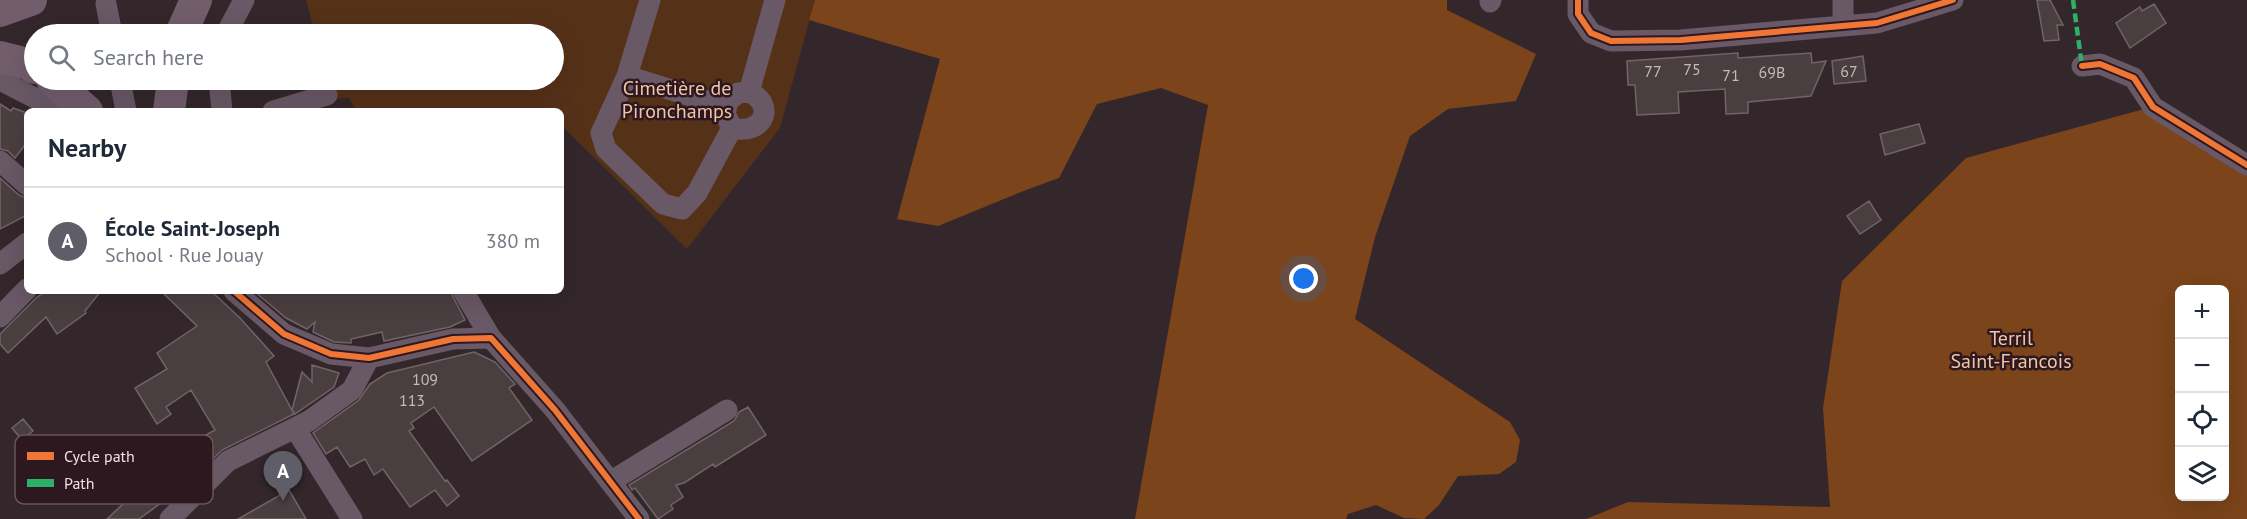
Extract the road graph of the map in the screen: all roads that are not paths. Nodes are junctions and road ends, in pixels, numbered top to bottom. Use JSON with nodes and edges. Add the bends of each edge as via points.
{"nodes":[{"id":1,"x":31,"y":0,"type":"edge"},
{"id":2,"x":196,"y":0,"type":"edge"},
{"id":3,"x":244,"y":0,"type":"edge"},
{"id":4,"x":650,"y":0,"type":"edge"},
{"id":5,"x":775,"y":0,"type":"edge"},
{"id":6,"x":1578,"y":0,"type":"edge"},
{"id":7,"x":1843,"y":0,"type":"edge"},
{"id":8,"x":1953,"y":0,"type":"edge"},
{"id":9,"x":106,"y":4,"type":"dead end"},
{"id":10,"x":0,"y":11,"type":"edge"},
{"id":11,"x":110,"y":24,"type":"edge"},
{"id":12,"x":185,"y":24,"type":"edge"},
{"id":13,"x":231,"y":24,"type":"edge"},
{"id":14,"x":1843,"y":26,"type":"junction"},
{"id":15,"x":0,"y":57,"type":"edge"},
{"id":16,"x":24,"y":63,"type":"edge"},
{"id":17,"x":2082,"y":66,"type":"dead end"},
{"id":18,"x":627,"y":76,"type":"junction"},
{"id":19,"x":0,"y":80,"type":"edge"},
{"id":20,"x":63,"y":90,"type":"edge"},
{"id":21,"x":122,"y":90,"type":"edge"},
{"id":22,"x":172,"y":90,"type":"edge"},
{"id":23,"x":220,"y":90,"type":"edge"},
{"id":24,"x":749,"y":92,"type":"junction"},
{"id":25,"x":327,"y":95,"type":"dead end"},
{"id":26,"x":726,"y":107,"type":"junction"},
{"id":27,"x":54,"y":108,"type":"edge"},
{"id":28,"x":84,"y":108,"type":"edge"},
{"id":29,"x":125,"y":108,"type":"edge"},
{"id":30,"x":169,"y":108,"type":"edge"},
{"id":31,"x":222,"y":108,"type":"edge"},
{"id":32,"x":283,"y":108,"type":"edge"},
{"id":33,"x":732,"y":128,"type":"junction"},
{"id":34,"x":0,"y":160,"type":"edge"},
{"id":35,"x":2247,"y":165,"type":"edge"},
{"id":36,"x":24,"y":182,"type":"edge"},
{"id":37,"x":24,"y":245,"type":"edge"},
{"id":38,"x":0,"y":264,"type":"edge"},
{"id":39,"x":24,"y":292,"type":"edge"},
{"id":40,"x":237,"y":294,"type":"edge"},
{"id":41,"x":465,"y":294,"type":"edge"},
{"id":42,"x":0,"y":317,"type":"edge"},
{"id":43,"x":491,"y":338,"type":"junction"},
{"id":44,"x":369,"y":358,"type":"junction"},
{"id":45,"x":727,"y":410,"type":"dead end"},
{"id":46,"x":295,"y":428,"type":"junction"},
{"id":47,"x":213,"y":476,"type":"edge"},
{"id":48,"x":610,"y":482,"type":"junction"},
{"id":49,"x":185,"y":504,"type":"edge"},
{"id":50,"x":170,"y":519,"type":"edge"},
{"id":51,"x":352,"y":519,"type":"edge"},
{"id":52,"x":639,"y":519,"type":"edge"}],
"edges":[{"from":1,"to":10,"type":"highway"},
{"from":2,"to":12,"type":"highway"},
{"from":3,"to":13,"type":"street"},
{"from":4,"to":18,"type":"street"},
{"from":5,"to":24,"type":"street"},
{"from":6,"to":14,"type":"street","via":[[1578,14],[1591,33],[1611,40],[1681,40]]},
{"from":7,"to":14,"type":"street"},
{"from":8,"to":14,"type":"street","via":[[1877,23]]},
{"from":9,"to":11,"type":"street"},
{"from":15,"to":16,"type":"highway"},
{"from":17,"to":35,"type":"street","via":[[2100,64],[2134,78],[2153,107]]},
{"from":18,"to":26,"type":"street"},
{"from":18,"to":33,"type":"street","via":[[600,132],[606,149],[663,204],[682,209],[697,193]]},
{"from":19,"to":27,"type":"street"},
{"from":20,"to":28,"type":"highway"},
{"from":21,"to":29,"type":"street"},
{"from":22,"to":30,"type":"highway"},
{"from":23,"to":31,"type":"street"},
{"from":24,"to":26,"type":"street","via":[[732,96]]},
{"from":24,"to":33,"type":"street","via":[[763,106],[762,119],[753,128]]},
{"from":25,"to":32,"type":"street"},
{"from":26,"to":33,"type":"street"},
{"from":34,"to":36,"type":"street"},
{"from":37,"to":38,"type":"street"},
{"from":39,"to":42,"type":"street"},
{"from":40,"to":44,"type":"street","via":[[284,334],[331,354]]},
{"from":41,"to":43,"type":"street"},
{"from":43,"to":44,"type":"street","via":[[453,339]]},
{"from":43,"to":48,"type":"street","via":[[555,410]]},
{"from":44,"to":46,"type":"street","via":[[352,390]]},
{"from":45,"to":48,"type":"street"},
{"from":46,"to":47,"type":"street","via":[[228,461]]},
{"from":46,"to":51,"type":"street"},
{"from":48,"to":52,"type":"street"},
{"from":49,"to":50,"type":"street"}]}
